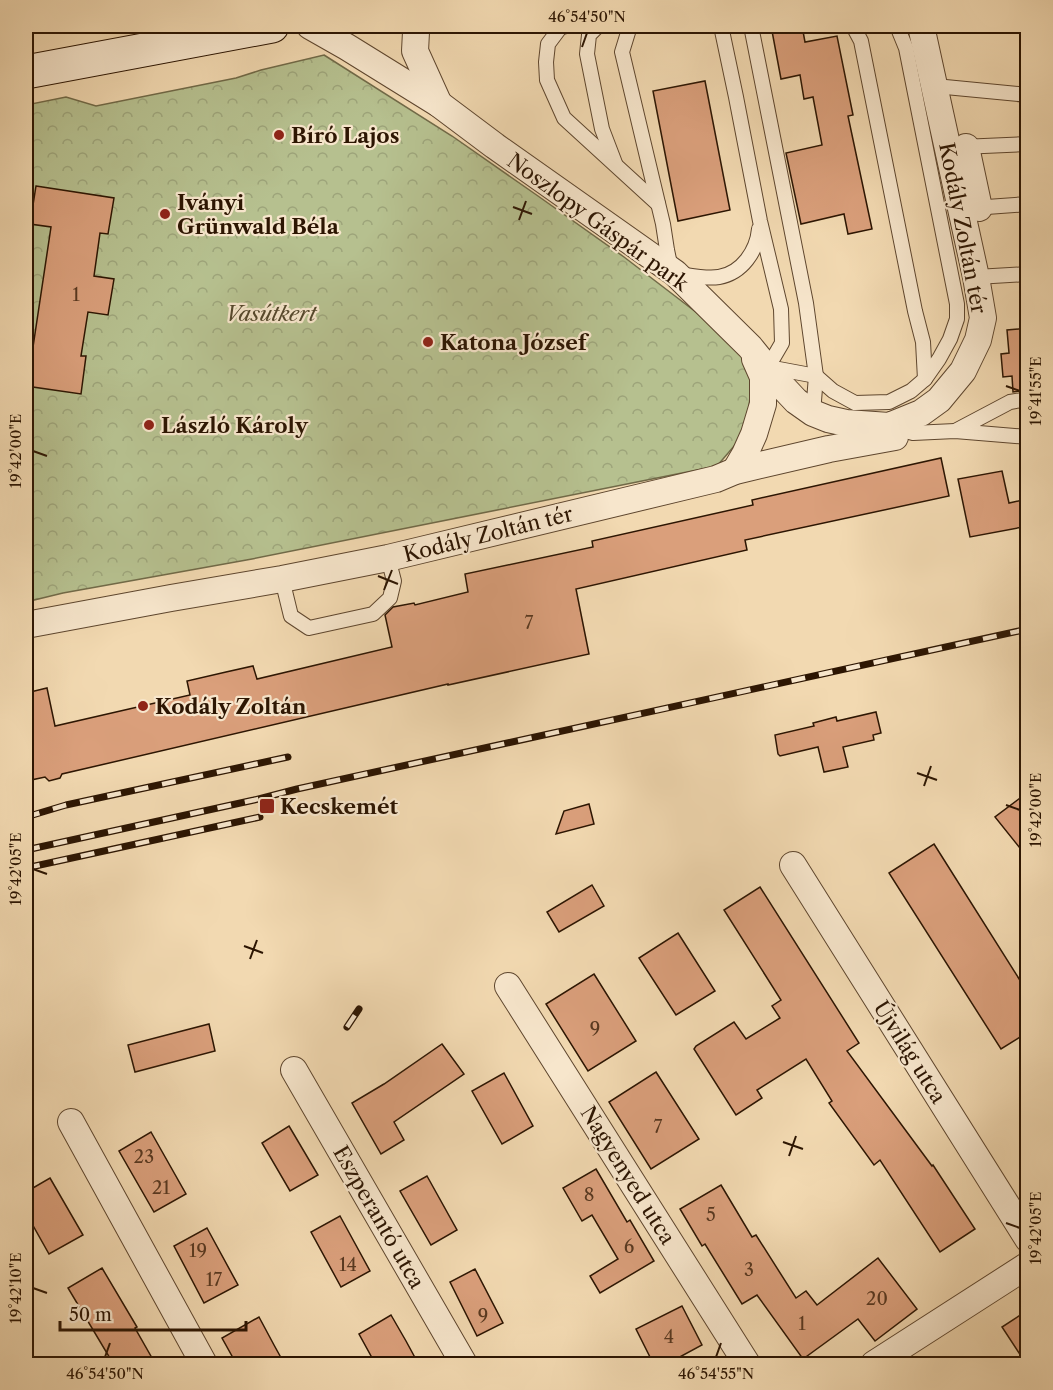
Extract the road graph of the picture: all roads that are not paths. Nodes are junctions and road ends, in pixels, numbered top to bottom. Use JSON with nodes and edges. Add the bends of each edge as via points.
{"nodes":[{"id":1,"x":272,"y":26,"type":"edge"},
{"id":2,"x":310,"y":26,"type":"edge"},
{"id":3,"x":417,"y":26,"type":"edge"},
{"id":4,"x":566,"y":26,"type":"edge"},
{"id":5,"x":598,"y":26,"type":"edge"},
{"id":6,"x":630,"y":26,"type":"edge"},
{"id":7,"x":721,"y":26,"type":"edge"},
{"id":8,"x":751,"y":26,"type":"edge"},
{"id":9,"x":854,"y":26,"type":"edge"},
{"id":10,"x":897,"y":26,"type":"edge"},
{"id":11,"x":921,"y":26,"type":"edge"},
{"id":12,"x":26,"y":72,"type":"edge"},
{"id":13,"x":934,"y":86,"type":"junction"},
{"id":14,"x":1028,"y":95,"type":"edge"},
{"id":15,"x":439,"y":104,"type":"junction"},
{"id":16,"x":1028,"y":144,"type":"edge"},
{"id":17,"x":957,"y":147,"type":"junction"},
{"id":18,"x":616,"y":165,"type":"junction"},
{"id":19,"x":658,"y":204,"type":"junction"},
{"id":20,"x":1028,"y":204,"type":"edge"},
{"id":21,"x":970,"y":208,"type":"junction"},
{"id":22,"x":760,"y":221,"type":"junction"},
{"id":23,"x":674,"y":272,"type":"junction"},
{"id":24,"x":1028,"y":274,"type":"edge"},
{"id":25,"x":984,"y":277,"type":"junction"},
{"id":26,"x":750,"y":347,"type":"junction"},
{"id":27,"x":768,"y":368,"type":"junction"},
{"id":28,"x":816,"y":376,"type":"junction"},
{"id":29,"x":925,"y":380,"type":"junction"},
{"id":30,"x":1028,"y":399,"type":"edge"},
{"id":31,"x":813,"y":413,"type":"junction"},
{"id":32,"x":889,"y":414,"type":"junction"},
{"id":33,"x":954,"y":419,"type":"junction"},
{"id":34,"x":863,"y":425,"type":"junction"},
{"id":35,"x":913,"y":433,"type":"junction"},
{"id":36,"x":1028,"y":437,"type":"edge"},
{"id":37,"x":829,"y":449,"type":"junction"},
{"id":38,"x":735,"y":471,"type":"junction"},
{"id":39,"x":388,"y":558,"type":"junction"},
{"id":40,"x":282,"y":579,"type":"junction"},
{"id":41,"x":26,"y":625,"type":"edge"},
{"id":42,"x":793,"y":865,"type":"dead end"},
{"id":43,"x":508,"y":986,"type":"dead end"},
{"id":44,"x":294,"y":1070,"type":"dead end"},
{"id":45,"x":71,"y":1122,"type":"dead end"},
{"id":46,"x":1028,"y":1239,"type":"edge"},
{"id":47,"x":1028,"y":1265,"type":"edge"},
{"id":48,"x":204,"y":1365,"type":"edge"},
{"id":49,"x":465,"y":1365,"type":"edge"},
{"id":50,"x":747,"y":1365,"type":"edge"},
{"id":51,"x":874,"y":1365,"type":"edge"}],
"edges":[{"from":1,"to":12,"type":"street"},
{"from":2,"to":15,"type":"street","name":"Noszlopy Gáspár park"},
{"from":3,"to":15,"type":"street","name":"Noszlopy Gáspár park","via":[[415,51]]},
{"from":4,"to":18,"type":"lane","via":[[548,44],[547,80],[564,118]]},
{"from":5,"to":18,"type":"lane","via":[[589,35],[587,54],[602,129]]},
{"from":6,"to":19,"type":"lane","via":[[622,52]]},
{"from":7,"to":22,"type":"lane"},
{"from":8,"to":28,"type":"lane","via":[[806,303]]},
{"from":9,"to":29,"type":"lane","via":[[861,41],[923,342]]},
{"from":10,"to":29,"type":"lane","via":[[906,48],[957,304],[950,339]]},
{"from":11,"to":13,"type":"street","name":"Kodály Zoltán tér"},
{"from":13,"to":14,"type":"lane"},
{"from":13,"to":17,"type":"street","name":"Kodály Zoltán tér"},
{"from":15,"to":23,"type":"street","name":"Noszlopy Gáspár park"},
{"from":16,"to":17,"type":"lane"},
{"from":17,"to":21,"type":"street","name":"Kodály Zoltán tér"},
{"from":18,"to":19,"type":"lane"},
{"from":19,"to":23,"type":"lane"},
{"from":20,"to":21,"type":"lane"},
{"from":21,"to":25,"type":"street","name":"Kodály Zoltán tér"},
{"from":22,"to":23,"type":"lane","via":[[752,253],[730,273],[705,278]]},
{"from":22,"to":27,"type":"lane","via":[[781,309],[782,343]]},
{"from":23,"to":26,"type":"street","name":"Noszlopy Gáspár park"},
{"from":24,"to":25,"type":"lane"},
{"from":25,"to":32,"type":"street","name":"Kodály Zoltán tér","via":[[983,318],[978,340],[963,371],[939,400],[921,412]]},
{"from":25,"to":33,"type":"street","name":"Kodály Zoltán tér","via":[[996,297],[990,346]]},
{"from":26,"to":27,"type":"street","name":"Noszlopy Gáspár park"},
{"from":26,"to":38,"type":"street","via":[[763,377],[763,404],[754,434]]},
{"from":27,"to":28,"type":"lane"},
{"from":27,"to":31,"type":"street","name":"Kodály Zoltán tér","via":[[796,401]]},
{"from":28,"to":31,"type":"lane"},
{"from":28,"to":32,"type":"lane","via":[[855,403]]},
{"from":29,"to":32,"type":"lane"},
{"from":30,"to":33,"type":"lane"},
{"from":31,"to":34,"type":"street","name":"Kodály Zoltán tér"},
{"from":32,"to":33,"type":"street","name":"Kodály Zoltán tér"},
{"from":32,"to":34,"type":"street","name":"Kodály Zoltán tér"},
{"from":32,"to":35,"type":"lane"},
{"from":33,"to":35,"type":"street","name":"Kodály Zoltán tér","via":[[940,418]]},
{"from":33,"to":36,"type":"lane"},
{"from":34,"to":37,"type":"street","name":"Kodály Zoltán tér"},
{"from":35,"to":37,"type":"street","name":"Kodály Zoltán tér"},
{"from":37,"to":38,"type":"street","name":"Kodály Zoltán tér"},
{"from":38,"to":39,"type":"street","name":"Kodály Zoltán tér","via":[[716,479]]},
{"from":39,"to":40,"type":"street","name":"Kodály Zoltán tér"},
{"from":39,"to":40,"type":"lane","via":[[394,581],[390,598],[373,614],[309,628],[291,616]]},
{"from":40,"to":41,"type":"street","name":"Kodály Zoltán tér"},
{"from":42,"to":46,"type":"street","name":"Újvilág utca"},
{"from":43,"to":50,"type":"street","name":"Nagyenyed utca"},
{"from":44,"to":49,"type":"street","name":"Eszperantó utca"},
{"from":45,"to":48,"type":"street"},
{"from":47,"to":51,"type":"street"}]}
